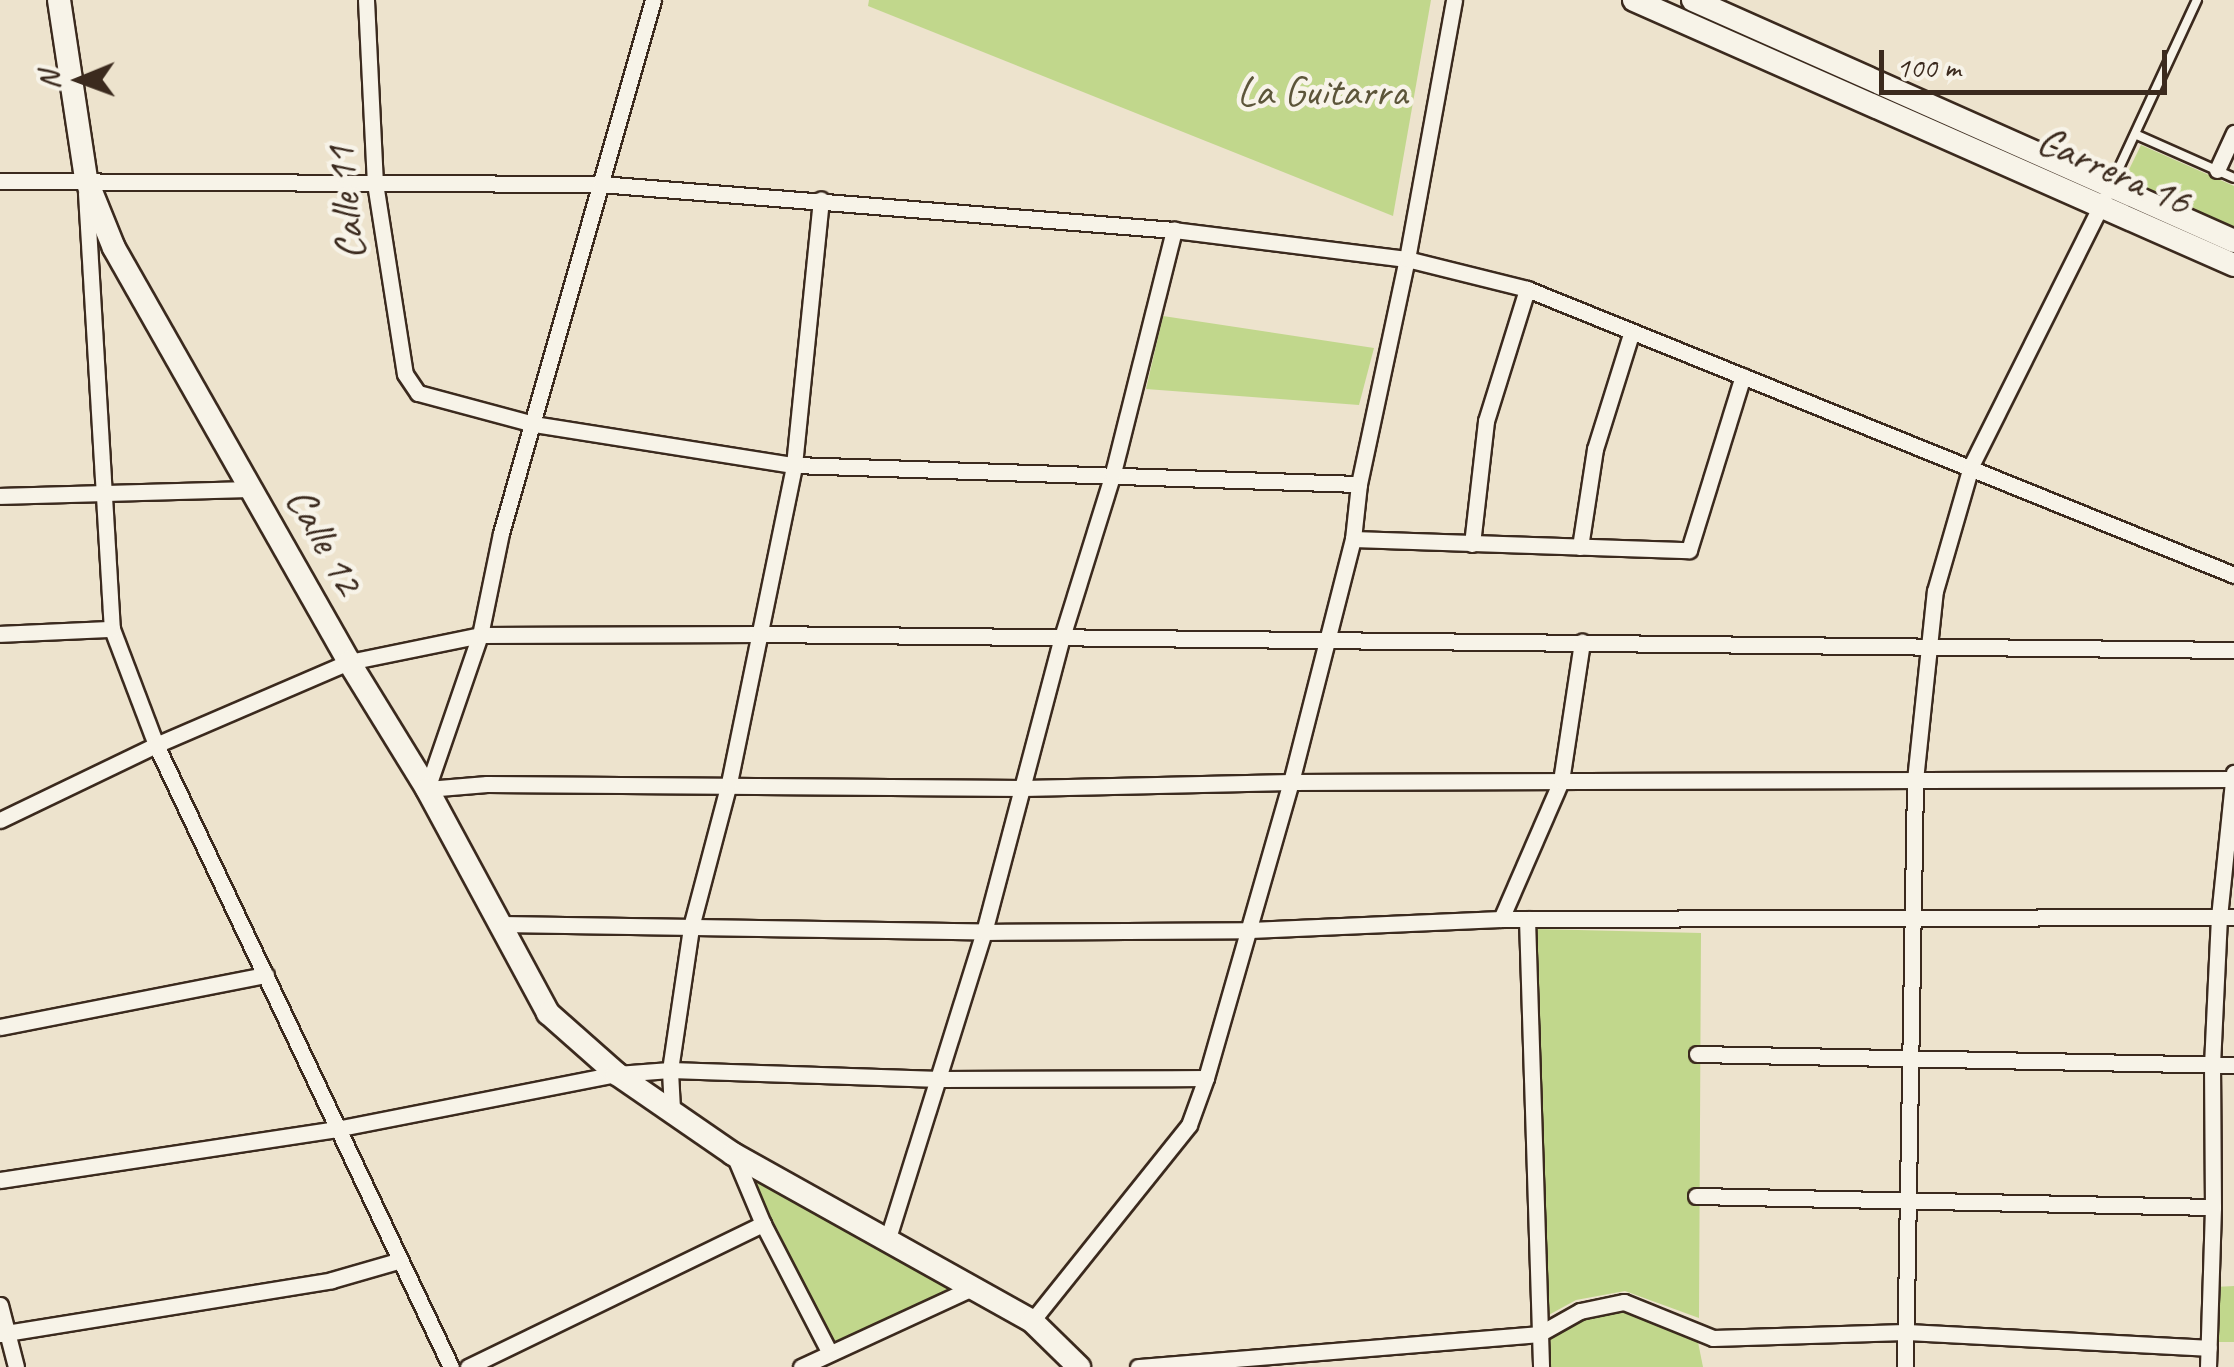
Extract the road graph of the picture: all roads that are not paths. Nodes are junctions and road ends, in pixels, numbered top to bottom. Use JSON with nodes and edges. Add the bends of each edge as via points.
{"nodes":[{"id":1,"x":58,"y":0,"type":"edge"},
{"id":2,"x":366,"y":0,"type":"edge"},
{"id":3,"x":653,"y":0,"type":"edge"},
{"id":4,"x":1454,"y":0,"type":"edge"},
{"id":5,"x":1634,"y":0,"type":"edge"},
{"id":6,"x":2197,"y":0,"type":"edge"},
{"id":7,"x":1708,"y":10,"type":"edge"},
{"id":8,"x":2234,"y":132,"type":"edge"},
{"id":9,"x":2137,"y":136,"type":"junction"},
{"id":10,"x":2216,"y":170,"type":"junction"},
{"id":11,"x":2234,"y":178,"type":"edge"},
{"id":12,"x":86,"y":179,"type":"junction"},
{"id":13,"x":0,"y":180,"type":"edge"},
{"id":14,"x":375,"y":182,"type":"junction"},
{"id":15,"x":600,"y":184,"type":"junction"},
{"id":16,"x":2105,"y":196,"type":"junction"},
{"id":17,"x":822,"y":199,"type":"junction"},
{"id":18,"x":1174,"y":230,"type":"junction"},
{"id":19,"x":2234,"y":241,"type":"edge"},
{"id":20,"x":1407,"y":260,"type":"junction"},
{"id":21,"x":2234,"y":265,"type":"edge"},
{"id":22,"x":1527,"y":289,"type":"junction"},
{"id":23,"x":1631,"y":334,"type":"junction"},
{"id":24,"x":1744,"y":376,"type":"junction"},
{"id":25,"x":534,"y":424,"type":"junction"},
{"id":26,"x":794,"y":465,"type":"junction"},
{"id":27,"x":1971,"y":466,"type":"junction"},
{"id":28,"x":1113,"y":473,"type":"junction"},
{"id":29,"x":1359,"y":484,"type":"junction"},
{"id":30,"x":252,"y":489,"type":"junction"},
{"id":31,"x":0,"y":496,"type":"edge"},
{"id":32,"x":104,"y":496,"type":"junction"},
{"id":33,"x":1353,"y":539,"type":"junction"},
{"id":34,"x":1472,"y":544,"type":"junction"},
{"id":35,"x":1580,"y":547,"type":"junction"},
{"id":36,"x":2234,"y":575,"type":"edge"},
{"id":37,"x":112,"y":629,"type":"junction"},
{"id":38,"x":0,"y":634,"type":"edge"},
{"id":39,"x":759,"y":634,"type":"junction"},
{"id":40,"x":480,"y":635,"type":"junction"},
{"id":41,"x":1062,"y":637,"type":"junction"},
{"id":42,"x":1327,"y":640,"type":"junction"},
{"id":43,"x":1582,"y":642,"type":"junction"},
{"id":44,"x":1927,"y":646,"type":"junction"},
{"id":45,"x":2234,"y":650,"type":"edge"},
{"id":46,"x":349,"y":662,"type":"junction"},
{"id":47,"x":156,"y":745,"type":"junction"},
{"id":48,"x":2234,"y":777,"type":"edge"},
{"id":49,"x":1915,"y":780,"type":"junction"},
{"id":50,"x":1561,"y":781,"type":"junction"},
{"id":51,"x":1291,"y":782,"type":"junction"},
{"id":52,"x":729,"y":783,"type":"junction"},
{"id":53,"x":1023,"y":788,"type":"junction"},
{"id":54,"x":427,"y":789,"type":"junction"},
{"id":55,"x":0,"y":820,"type":"edge"},
{"id":56,"x":2226,"y":917,"type":"edge"},
{"id":57,"x":1911,"y":918,"type":"junction"},
{"id":58,"x":1501,"y":919,"type":"junction"},
{"id":59,"x":1527,"y":920,"type":"junction"},
{"id":60,"x":501,"y":924,"type":"junction"},
{"id":61,"x":692,"y":927,"type":"junction"},
{"id":62,"x":1250,"y":930,"type":"junction"},
{"id":63,"x":984,"y":932,"type":"junction"},
{"id":64,"x":266,"y":975,"type":"junction"},
{"id":65,"x":0,"y":1027,"type":"edge"},
{"id":66,"x":1697,"y":1054,"type":"dead end"},
{"id":67,"x":1908,"y":1058,"type":"junction"},
{"id":68,"x":2212,"y":1065,"type":"junction"},
{"id":69,"x":2234,"y":1065,"type":"edge"},
{"id":70,"x":670,"y":1070,"type":"junction"},
{"id":71,"x":617,"y":1074,"type":"junction"},
{"id":72,"x":1206,"y":1078,"type":"junction"},
{"id":73,"x":940,"y":1079,"type":"junction"},
{"id":74,"x":672,"y":1109,"type":"junction"},
{"id":75,"x":336,"y":1130,"type":"junction"},
{"id":76,"x":734,"y":1154,"type":"junction"},
{"id":77,"x":0,"y":1180,"type":"edge"},
{"id":78,"x":1696,"y":1196,"type":"dead end"},
{"id":79,"x":1906,"y":1200,"type":"junction"},
{"id":80,"x":2213,"y":1207,"type":"junction"},
{"id":81,"x":763,"y":1224,"type":"junction"},
{"id":82,"x":887,"y":1241,"type":"junction"},
{"id":83,"x":398,"y":1261,"type":"junction"},
{"id":84,"x":970,"y":1289,"type":"junction"},
{"id":85,"x":0,"y":1305,"type":"edge"},
{"id":86,"x":1032,"y":1321,"type":"junction"},
{"id":87,"x":1905,"y":1332,"type":"junction"},
{"id":88,"x":4,"y":1334,"type":"edge"},
{"id":89,"x":1539,"y":1334,"type":"junction"},
{"id":90,"x":2208,"y":1348,"type":"junction"},
{"id":91,"x":830,"y":1354,"type":"junction"},
{"id":92,"x":16,"y":1367,"type":"edge"},
{"id":93,"x":451,"y":1367,"type":"edge"},
{"id":94,"x":468,"y":1367,"type":"edge"},
{"id":95,"x":801,"y":1367,"type":"edge"},
{"id":96,"x":1080,"y":1367,"type":"edge"},
{"id":97,"x":1138,"y":1367,"type":"edge"},
{"id":98,"x":1541,"y":1367,"type":"edge"},
{"id":99,"x":1904,"y":1367,"type":"edge"},
{"id":100,"x":2208,"y":1367,"type":"edge"}],
"edges":[{"from":1,"to":12,"type":"main road","name":"Calle 12"},
{"from":2,"to":14,"type":"street","name":"Calle 11"},
{"from":3,"to":15,"type":"street"},
{"from":4,"to":20,"type":"street"},
{"from":5,"to":7,"type":"main road","name":"Carrera 16"},
{"from":6,"to":9,"type":"lane"},
{"from":7,"to":16,"type":"main road","name":"Carrera 16"},
{"from":8,"to":10,"type":"street"},
{"from":9,"to":10,"type":"lane"},
{"from":9,"to":16,"type":"lane"},
{"from":10,"to":11,"type":"lane"},
{"from":12,"to":13,"type":"street"},
{"from":12,"to":14,"type":"street"},
{"from":12,"to":30,"type":"main road","name":"Calle 12","via":[[114,248]]},
{"from":12,"to":32,"type":"street"},
{"from":14,"to":15,"type":"street"},
{"from":14,"to":25,"type":"street","name":"Calle 11","via":[[405,374],[418,393]]},
{"from":15,"to":17,"type":"street"},
{"from":15,"to":25,"type":"street"},
{"from":16,"to":19,"type":"main road","name":"Carrera 16"},
{"from":16,"to":21,"type":"main road","name":"Carrera 16"},
{"from":16,"to":27,"type":"street"},
{"from":17,"to":18,"type":"street"},
{"from":17,"to":26,"type":"street"},
{"from":18,"to":20,"type":"street"},
{"from":18,"to":28,"type":"street"},
{"from":20,"to":22,"type":"street"},
{"from":20,"to":29,"type":"street"},
{"from":22,"to":23,"type":"street"},
{"from":22,"to":34,"type":"street","via":[[1486,421]]},
{"from":23,"to":24,"type":"street"},
{"from":23,"to":35,"type":"street","via":[[1595,449]]},
{"from":24,"to":27,"type":"street"},
{"from":24,"to":35,"type":"street","via":[[1689,550]]},
{"from":25,"to":26,"type":"street"},
{"from":25,"to":40,"type":"street"},
{"from":26,"to":28,"type":"street"},
{"from":26,"to":39,"type":"street"},
{"from":27,"to":36,"type":"street"},
{"from":27,"to":44,"type":"street","via":[[1935,591]]},
{"from":28,"to":29,"type":"street"},
{"from":28,"to":41,"type":"street"},
{"from":29,"to":33,"type":"street"},
{"from":30,"to":32,"type":"street"},
{"from":30,"to":46,"type":"main road","name":"Calle 12"},
{"from":31,"to":32,"type":"street"},
{"from":32,"to":37,"type":"street"},
{"from":33,"to":34,"type":"street"},
{"from":33,"to":42,"type":"street"},
{"from":34,"to":35,"type":"street"},
{"from":37,"to":38,"type":"street"},
{"from":37,"to":47,"type":"street"},
{"from":39,"to":40,"type":"street"},
{"from":39,"to":41,"type":"street"},
{"from":39,"to":52,"type":"street"},
{"from":40,"to":46,"type":"street"},
{"from":40,"to":54,"type":"street"},
{"from":41,"to":42,"type":"street"},
{"from":41,"to":53,"type":"street"},
{"from":42,"to":43,"type":"street"},
{"from":42,"to":51,"type":"street"},
{"from":43,"to":44,"type":"street"},
{"from":43,"to":50,"type":"street"},
{"from":44,"to":45,"type":"street"},
{"from":44,"to":49,"type":"street"},
{"from":46,"to":47,"type":"street"},
{"from":46,"to":54,"type":"main road","name":"Calle 12"},
{"from":47,"to":55,"type":"street"},
{"from":47,"to":64,"type":"street"},
{"from":48,"to":49,"type":"street"},
{"from":48,"to":56,"type":"street"},
{"from":49,"to":50,"type":"street"},
{"from":49,"to":57,"type":"street"},
{"from":50,"to":51,"type":"street"},
{"from":50,"to":58,"type":"street"},
{"from":51,"to":53,"type":"street"},
{"from":51,"to":62,"type":"street"},
{"from":52,"to":53,"type":"street"},
{"from":52,"to":54,"type":"street"},
{"from":52,"to":61,"type":"street"},
{"from":53,"to":63,"type":"street"},
{"from":54,"to":60,"type":"main road","name":"Calle 12"},
{"from":56,"to":57,"type":"street"},
{"from":56,"to":68,"type":"street"},
{"from":57,"to":59,"type":"street"},
{"from":57,"to":67,"type":"street"},
{"from":58,"to":59,"type":"street"},
{"from":58,"to":62,"type":"street"},
{"from":59,"to":89,"type":"street"},
{"from":60,"to":61,"type":"street"},
{"from":60,"to":71,"type":"main road","name":"Calle 12","via":[[548,1014]]},
{"from":61,"to":63,"type":"street"},
{"from":61,"to":70,"type":"street"},
{"from":62,"to":63,"type":"street"},
{"from":62,"to":72,"type":"street"},
{"from":63,"to":73,"type":"street"},
{"from":64,"to":65,"type":"street"},
{"from":64,"to":75,"type":"street"},
{"from":66,"to":67,"type":"street"},
{"from":67,"to":68,"type":"street"},
{"from":67,"to":79,"type":"street"},
{"from":68,"to":69,"type":"street"},
{"from":68,"to":80,"type":"street"},
{"from":70,"to":71,"type":"street"},
{"from":70,"to":73,"type":"street"},
{"from":70,"to":74,"type":"street"},
{"from":71,"to":74,"type":"main road","name":"Calle 12"},
{"from":71,"to":75,"type":"street"},
{"from":72,"to":73,"type":"street"},
{"from":72,"to":86,"type":"street","via":[[1189,1125]]},
{"from":73,"to":82,"type":"street"},
{"from":74,"to":76,"type":"main road","name":"Calle 12"},
{"from":75,"to":77,"type":"street"},
{"from":75,"to":83,"type":"street"},
{"from":76,"to":81,"type":"street"},
{"from":76,"to":82,"type":"main road","name":"Calle 12"},
{"from":78,"to":79,"type":"street"},
{"from":79,"to":80,"type":"street"},
{"from":79,"to":87,"type":"street"},
{"from":80,"to":90,"type":"street"},
{"from":81,"to":91,"type":"street"},
{"from":81,"to":94,"type":"street"},
{"from":82,"to":84,"type":"main road","name":"Calle 12"},
{"from":83,"to":88,"type":"street","via":[[332,1280]]},
{"from":83,"to":93,"type":"street"},
{"from":84,"to":86,"type":"main road","name":"Calle 12"},
{"from":84,"to":91,"type":"street"},
{"from":85,"to":88,"type":"street"},
{"from":86,"to":96,"type":"main road","name":"Calle 12"},
{"from":87,"to":89,"type":"street","via":[[1713,1338],[1624,1302],[1580,1311]]},
{"from":87,"to":90,"type":"street"},
{"from":87,"to":99,"type":"street"},
{"from":88,"to":92,"type":"street"},
{"from":89,"to":97,"type":"street"},
{"from":89,"to":98,"type":"street"},
{"from":90,"to":100,"type":"street"},
{"from":91,"to":95,"type":"street"}]}
